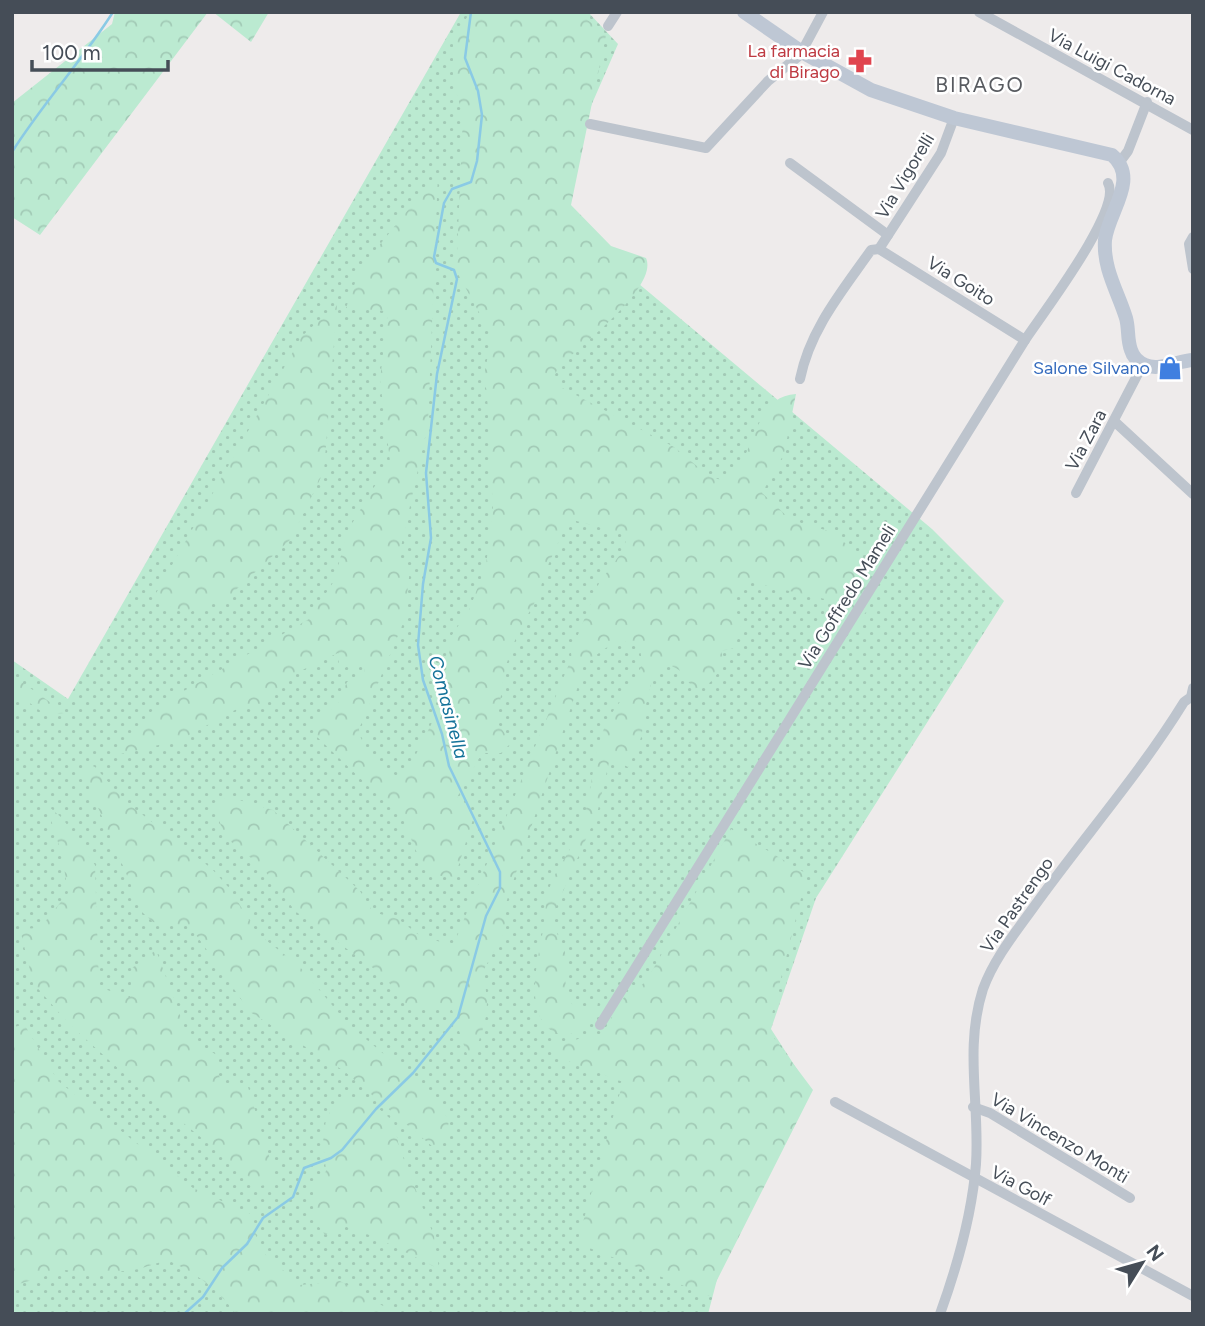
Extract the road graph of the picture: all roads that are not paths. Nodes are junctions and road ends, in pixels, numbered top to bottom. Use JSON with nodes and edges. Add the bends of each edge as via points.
{"nodes":[{"id":1,"x":617,"y":12,"type":"edge"},
{"id":2,"x":744,"y":12,"type":"edge"},
{"id":3,"x":823,"y":12,"type":"edge"},
{"id":4,"x":979,"y":12,"type":"edge"},
{"id":5,"x":608,"y":26,"type":"dead end"},
{"id":6,"x":802,"y":52,"type":"junction"},
{"id":7,"x":1147,"y":102,"type":"junction"},
{"id":8,"x":954,"y":118,"type":"junction"},
{"id":9,"x":590,"y":124,"type":"dead end"},
{"id":10,"x":1193,"y":130,"type":"edge"},
{"id":11,"x":790,"y":163,"type":"dead end"},
{"id":12,"x":1119,"y":163,"type":"junction"},
{"id":13,"x":1108,"y":183,"type":"dead end"},
{"id":14,"x":888,"y":235,"type":"junction"},
{"id":15,"x":1193,"y":237,"type":"edge"},
{"id":16,"x":879,"y":249,"type":"junction"},
{"id":17,"x":1193,"y":269,"type":"edge"},
{"id":18,"x":1025,"y":340,"type":"junction"},
{"id":19,"x":1192,"y":358,"type":"edge"},
{"id":20,"x":1143,"y":364,"type":"junction"},
{"id":21,"x":800,"y":379,"type":"dead end"},
{"id":22,"x":1114,"y":421,"type":"junction"},
{"id":23,"x":1076,"y":493,"type":"dead end"},
{"id":24,"x":1193,"y":494,"type":"edge"},
{"id":25,"x":1192,"y":695,"type":"edge"},
{"id":26,"x":600,"y":1025,"type":"dead end"},
{"id":27,"x":835,"y":1102,"type":"dead end"},
{"id":28,"x":973,"y":1107,"type":"junction"},
{"id":29,"x":974,"y":1179,"type":"junction"},
{"id":30,"x":1130,"y":1198,"type":"dead end"},
{"id":31,"x":1193,"y":1296,"type":"edge"},
{"id":32,"x":940,"y":1314,"type":"edge"}],
"edges":[{"from":1,"to":5,"type":"street"},
{"from":2,"to":6,"type":"street"},
{"from":3,"to":6,"type":"street"},
{"from":4,"to":7,"type":"street","name":"Via Luigi Cadorna"},
{"from":6,"to":8,"type":"street","via":[[871,90]]},
{"from":6,"to":9,"type":"street","via":[[768,81],[706,148]]},
{"from":7,"to":10,"type":"street","name":"Via Luigi Cadorna"},
{"from":7,"to":12,"type":"street"},
{"from":8,"to":12,"type":"street","via":[[1090,148]]},
{"from":8,"to":14,"type":"street","name":"Via Vigorelli","via":[[941,153]]},
{"from":11,"to":14,"type":"street"},
{"from":12,"to":20,"type":"street","via":[[1124,179],[1106,234],[1106,259],[1130,348]]},
{"from":13,"to":18,"type":"street","name":"Via Goffredo Mameli","via":[[1111,194],[1093,238]]},
{"from":14,"to":16,"type":"street","name":"Via Vigorelli"},
{"from":15,"to":17,"type":"street","via":[[1189,244]]},
{"from":16,"to":18,"type":"street","name":"Via Goito"},
{"from":16,"to":21,"type":"street","name":"Via Vigorelli","via":[[871,250],[826,314],[805,355]]},
{"from":18,"to":26,"type":"street","name":"Via Goffredo Mameli"},
{"from":19,"to":20,"type":"street","via":[[1157,367]]},
{"from":20,"to":22,"type":"street","name":"Via Zara"},
{"from":22,"to":23,"type":"street","name":"Via Zara"},
{"from":22,"to":24,"type":"street"},
{"from":25,"to":28,"type":"street","name":"Via Pastrengo","via":[[1151,756],[1055,876],[990,973],[975,1020]]},
{"from":27,"to":29,"type":"street","name":"Via Golf"},
{"from":28,"to":29,"type":"street","name":"Via Pastrengo"},
{"from":28,"to":30,"type":"street","name":"Via Vincenzo Monti"},
{"from":29,"to":31,"type":"street","name":"Via Golf"},
{"from":29,"to":32,"type":"street","name":"Via Pastrengo"}]}
